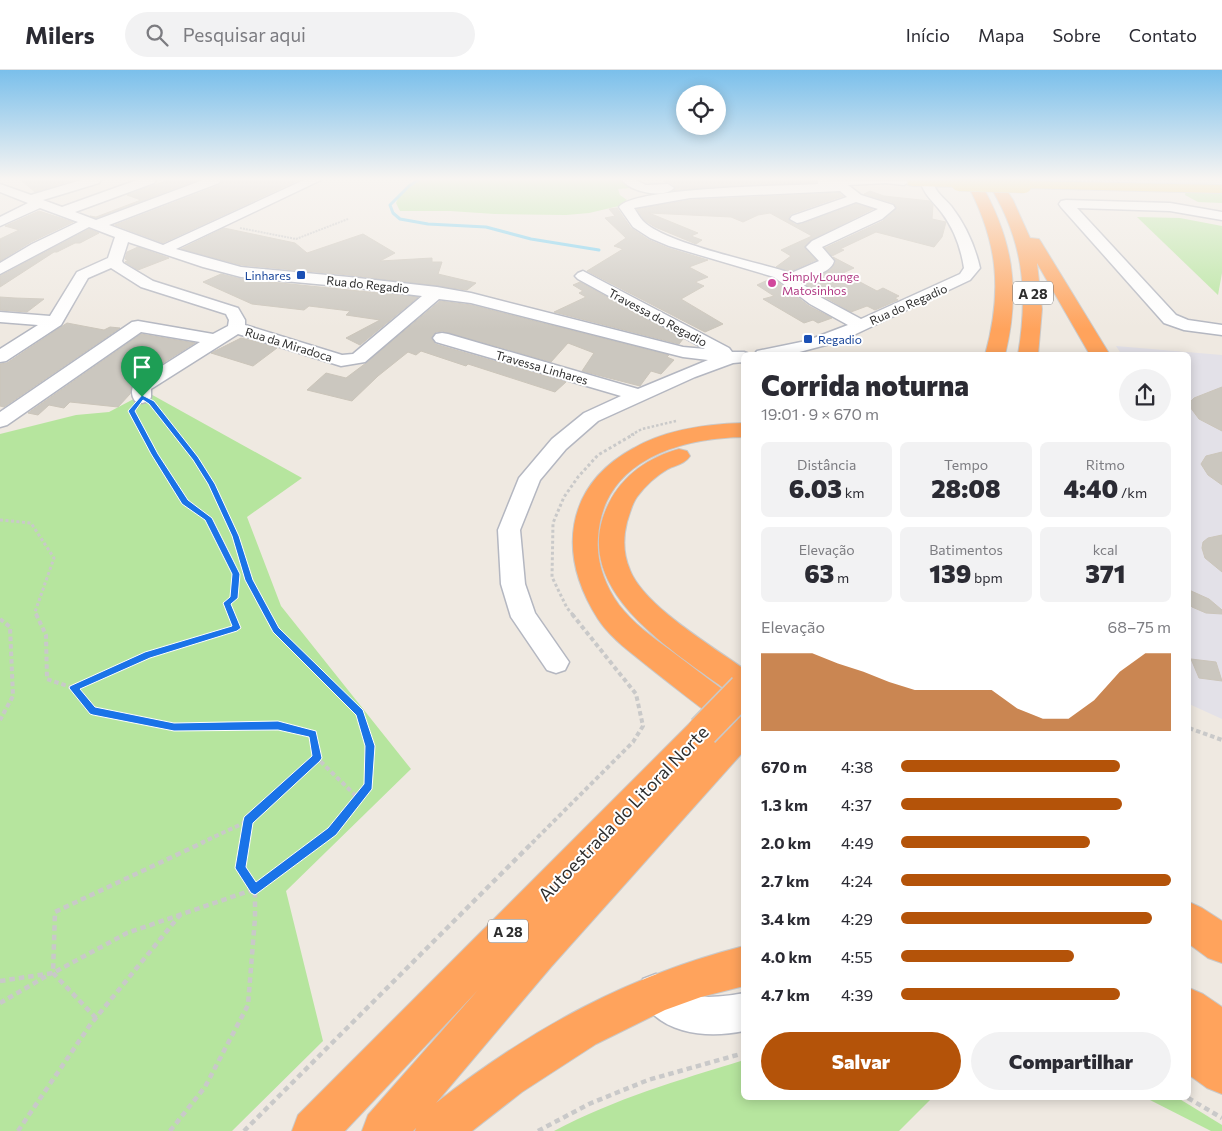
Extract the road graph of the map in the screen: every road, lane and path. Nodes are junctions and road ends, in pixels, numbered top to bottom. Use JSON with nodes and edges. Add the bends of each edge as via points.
{"nodes":[{"id":1,"x":76,"y":230,"type":"edge"},
{"id":2,"x":109,"y":230,"type":"edge"},
{"id":3,"x":206,"y":230,"type":"edge"},
{"id":4,"x":251,"y":230,"type":"edge"},
{"id":5,"x":321,"y":230,"type":"edge"},
{"id":6,"x":647,"y":230,"type":"edge"},
{"id":7,"x":848,"y":230,"type":"edge"},
{"id":8,"x":958,"y":230,"type":"edge"},
{"id":9,"x":996,"y":230,"type":"edge"},
{"id":10,"x":1089,"y":230,"type":"edge"},
{"id":11,"x":1021,"y":231,"type":"joint"},
{"id":12,"x":123,"y":235,"type":"junction"},
{"id":13,"x":163,"y":250,"type":"junction"},
{"id":14,"x":115,"y":262,"type":"junction"},
{"id":15,"x":0,"y":269,"type":"edge"},
{"id":16,"x":583,"y":276,"type":"dead end"},
{"id":17,"x":789,"y":279,"type":"junction"},
{"id":18,"x":437,"y":292,"type":"junction"},
{"id":19,"x":0,"y":318,"type":"edge"},
{"id":20,"x":54,"y":321,"type":"junction"},
{"id":21,"x":861,"y":325,"type":"junction"},
{"id":22,"x":236,"y":328,"type":"junction"},
{"id":23,"x":1222,"y":330,"type":"edge"},
{"id":24,"x":442,"y":338,"type":"dead end"},
{"id":25,"x":215,"y":340,"type":"junction"},
{"id":26,"x":683,"y":352,"type":"junction"},
{"id":27,"x":777,"y":352,"type":"edge"},
{"id":28,"x":996,"y":352,"type":"edge"},
{"id":29,"x":1028,"y":352,"type":"edge"},
{"id":30,"x":1098,"y":352,"type":"edge"},
{"id":31,"x":0,"y":357,"type":"edge"},
{"id":32,"x":739,"y":357,"type":"edge"},
{"id":33,"x":689,"y":373,"type":"junction"},
{"id":34,"x":641,"y":396,"type":"junction"},
{"id":35,"x":142,"y":397,"type":"junction"},
{"id":36,"x":685,"y":420,"type":"dead end"},
{"id":37,"x":0,"y":421,"type":"edge"},
{"id":38,"x":741,"y":430,"type":"edge"},
{"id":39,"x":741,"y":444,"type":"edge"},
{"id":40,"x":0,"y":520,"type":"edge"},
{"id":41,"x":0,"y":619,"type":"edge"},
{"id":42,"x":556,"y":662,"type":"dead end"},
{"id":43,"x":741,"y":686,"type":"edge"},
{"id":44,"x":73,"y":688,"type":"junction"},
{"id":45,"x":741,"y":695,"type":"edge"},
{"id":46,"x":0,"y":720,"type":"edge"},
{"id":47,"x":741,"y":720,"type":"edge"},
{"id":48,"x":1191,"y":729,"type":"edge"},
{"id":49,"x":723,"y":737,"type":"edge"},
{"id":50,"x":1222,"y":740,"type":"edge"},
{"id":51,"x":317,"y":758,"type":"junction"},
{"id":52,"x":358,"y":798,"type":"junction"},
{"id":53,"x":248,"y":821,"type":"junction"},
{"id":54,"x":255,"y":889,"type":"junction"},
{"id":55,"x":181,"y":914,"type":"junction"},
{"id":56,"x":1191,"y":923,"type":"edge"},
{"id":57,"x":1222,"y":944,"type":"edge"},
{"id":58,"x":741,"y":967,"type":"edge"},
{"id":59,"x":53,"y":973,"type":"junction"},
{"id":60,"x":0,"y":981,"type":"edge"},
{"id":61,"x":656,"y":992,"type":"junction"},
{"id":62,"x":0,"y":1003,"type":"edge"},
{"id":63,"x":1191,"y":1009,"type":"edge"},
{"id":64,"x":741,"y":1013,"type":"edge"},
{"id":65,"x":96,"y":1018,"type":"junction"},
{"id":66,"x":1222,"y":1032,"type":"edge"},
{"id":67,"x":1191,"y":1050,"type":"edge"},
{"id":68,"x":741,"y":1054,"type":"edge"},
{"id":69,"x":1191,"y":1072,"type":"edge"},
{"id":70,"x":1222,"y":1073,"type":"edge"},
{"id":71,"x":1222,"y":1094,"type":"edge"},
{"id":72,"x":1191,"y":1100,"type":"edge"},
{"id":73,"x":1222,"y":1118,"type":"edge"},
{"id":74,"x":18,"y":1131,"type":"edge"},
{"id":75,"x":170,"y":1131,"type":"edge"},
{"id":76,"x":244,"y":1131,"type":"edge"},
{"id":77,"x":314,"y":1131,"type":"edge"},
{"id":78,"x":384,"y":1131,"type":"edge"},
{"id":79,"x":437,"y":1131,"type":"edge"},
{"id":80,"x":538,"y":1131,"type":"edge"}],
"edges":[{"from":1,"to":15,"type":"street","via":[[37,246]]},
{"from":2,"to":12,"type":"street","name":"Rua do Regadio"},
{"from":3,"to":13,"type":"street"},
{"from":4,"to":5,"type":"path","via":[[296,239]]},
{"from":6,"to":17,"type":"street","via":[[665,240]]},
{"from":7,"to":17,"type":"street","via":[[813,247],[827,263]]},
{"from":8,"to":21,"type":"street","name":"Rua do Regadio","via":[[972,268],[965,277]]},
{"from":9,"to":28,"type":"highway","number":"A 28","via":[[1005,269],[1006,304]]},
{"from":10,"to":23,"type":"street","via":[[1168,317],[1179,323]]},
{"from":11,"to":29,"type":"highway","number":"A 28","via":[[1033,287]]},
{"from":11,"to":30,"type":"highway","via":[[1033,242]]},
{"from":12,"to":13,"type":"street","name":"Rua do Regadio"},
{"from":12,"to":14,"type":"street"},
{"from":13,"to":18,"type":"street","name":"Rua do Regadio","via":[[242,272]]},
{"from":14,"to":20,"type":"street","via":[[82,275]]},
{"from":14,"to":22,"type":"street","via":[[147,284],[232,311],[237,320]]},
{"from":16,"to":32,"type":"street","name":"Travessa do Regadio"},
{"from":17,"to":21,"type":"street","via":[[816,301]]},
{"from":18,"to":22,"type":"street","name":"Rua da Miradoca","via":[[358,358],[341,361]]},
{"from":18,"to":26,"type":"street","name":"Rua do Regadio","via":[[531,312]]},
{"from":19,"to":20,"type":"street"},
{"from":20,"to":31,"type":"street"},
{"from":21,"to":27,"type":"street","name":"Rua do Regadio","via":[[810,345]]},
{"from":22,"to":25,"type":"street"},
{"from":24,"to":34,"type":"street","name":"Travessa Linhares"},
{"from":25,"to":35,"type":"street","via":[[142,387]]},
{"from":25,"to":37,"type":"street","via":[[138,326]]},
{"from":26,"to":32,"type":"street","name":"Rua do Regadio"},
{"from":26,"to":33,"type":"street"},
{"from":32,"to":33,"type":"street"},
{"from":33,"to":34,"type":"street"},
{"from":34,"to":42,"type":"street","via":[[591,417],[559,444],[530,478],[509,530],[513,584],[524,617]]},
{"from":35,"to":44,"type":"path","via":[[132,411],[154,454],[185,502],[208,518],[236,574],[234,598],[227,603],[237,628],[148,655]]},
{"from":35,"to":52,"type":"path","via":[[151,402],[196,458],[212,484],[236,536],[249,580],[276,630],[360,713],[370,746],[369,785]]},
{"from":36,"to":76,"type":"path","via":[[642,429],[598,455],[564,497],[553,523],[552,577],[567,608],[636,694],[643,726],[633,742]]},
{"from":38,"to":47,"type":"highway","via":[[687,436],[637,456],[600,490],[590,508],[583,541],[586,565],[595,589],[616,621]]},
{"from":39,"to":43,"type":"highway","via":[[684,454],[643,475],[622,500],[614,522],[611,547],[618,575],[638,605]]},
{"from":40,"to":44,"type":"path","via":[[31,523],[54,558],[35,612],[46,635],[47,680]]},
{"from":41,"to":46,"type":"path","via":[[10,627],[13,696]]},
{"from":44,"to":51,"type":"path","via":[[93,711],[174,727],[278,725],[313,734]]},
{"from":45,"to":49,"type":"highway","name":"Autoestrada do Litoral Norte","number":"A 28","bridge":true},
{"from":48,"to":50,"type":"path"},
{"from":49,"to":77,"type":"highway","name":"Autoestrada do Litoral Norte","number":"A 28"},
{"from":49,"to":78,"type":"highway","name":"Autoestrada do Litoral Norte","number":"A 28"},
{"from":51,"to":52,"type":"path"},
{"from":51,"to":53,"type":"path"},
{"from":52,"to":54,"type":"path","via":[[332,832]]},
{"from":53,"to":54,"type":"path","via":[[240,868]]},
{"from":53,"to":59,"type":"path","via":[[55,912]]},
{"from":54,"to":55,"type":"path"},
{"from":54,"to":75,"type":"path","via":[[248,1005],[205,1087]]},
{"from":55,"to":59,"type":"path","via":[[127,933]]},
{"from":55,"to":65,"type":"path"},
{"from":56,"to":57,"type":"highway"},
{"from":58,"to":61,"type":"highway"},
{"from":59,"to":60,"type":"path"},
{"from":59,"to":62,"type":"path"},
{"from":59,"to":65,"type":"path"},
{"from":61,"to":64,"type":"street","via":[[680,1012],[724,1016]]},
{"from":61,"to":79,"type":"highway","via":[[571,1035],[497,1083]]},
{"from":63,"to":66,"type":"highway"},
{"from":65,"to":74,"type":"path"},
{"from":67,"to":70,"type":"highway"},
{"from":68,"to":80,"type":"path","via":[[648,1080],[590,1104]]},
{"from":69,"to":71,"type":"highway"},
{"from":72,"to":73,"type":"path"}]}
